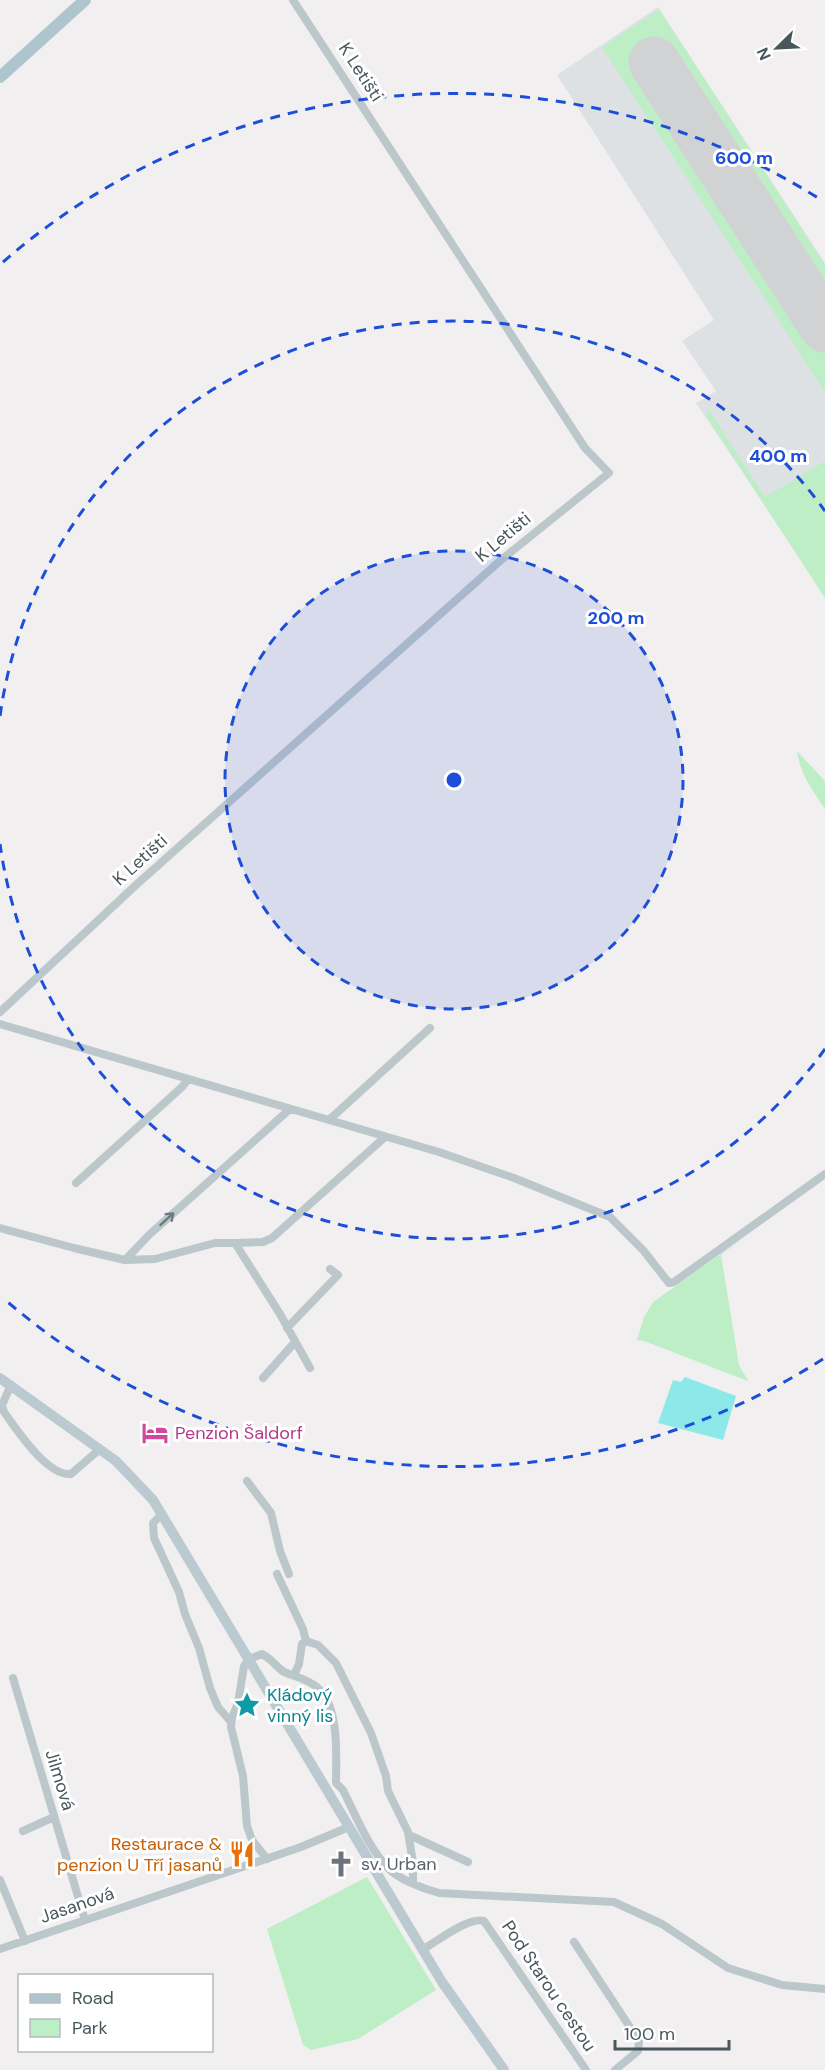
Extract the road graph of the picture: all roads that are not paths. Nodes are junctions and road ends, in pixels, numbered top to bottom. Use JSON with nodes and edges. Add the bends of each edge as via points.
{"nodes":[{"id":1,"x":85,"y":0,"type":"edge"},
{"id":2,"x":293,"y":0,"type":"edge"},
{"id":3,"x":0,"y":77,"type":"edge"},
{"id":4,"x":0,"y":1012,"type":"edge"},
{"id":5,"x":0,"y":1024,"type":"edge"},
{"id":6,"x":430,"y":1028,"type":"dead end"},
{"id":7,"x":188,"y":1079,"type":"junction"},
{"id":8,"x":290,"y":1109,"type":"junction"},
{"id":9,"x":329,"y":1120,"type":"junction"},
{"id":10,"x":385,"y":1137,"type":"junction"},
{"id":11,"x":825,"y":1174,"type":"edge"},
{"id":12,"x":76,"y":1183,"type":"dead end"},
{"id":13,"x":0,"y":1228,"type":"edge"},
{"id":14,"x":235,"y":1243,"type":"junction"},
{"id":15,"x":125,"y":1260,"type":"junction"},
{"id":16,"x":330,"y":1269,"type":"dead end"},
{"id":17,"x":287,"y":1328,"type":"junction"},
{"id":18,"x":295,"y":1342,"type":"junction"},
{"id":19,"x":310,"y":1368,"type":"dead end"},
{"id":20,"x":0,"y":1378,"type":"edge"},
{"id":21,"x":262,"y":1378,"type":"dead end"},
{"id":22,"x":11,"y":1385,"type":"junction"},
{"id":23,"x":100,"y":1449,"type":"junction"},
{"id":24,"x":247,"y":1481,"type":"dead end"},
{"id":25,"x":162,"y":1514,"type":"junction"},
{"id":26,"x":277,"y":1574,"type":"dead end"},
{"id":27,"x":289,"y":1574,"type":"dead end"},
{"id":28,"x":306,"y":1641,"type":"junction"},
{"id":29,"x":249,"y":1659,"type":"junction"},
{"id":30,"x":294,"y":1675,"type":"junction"},
{"id":31,"x":13,"y":1678,"type":"dead end"},
{"id":32,"x":231,"y":1722,"type":"junction"},
{"id":33,"x":330,"y":1785,"type":"junction"},
{"id":34,"x":54,"y":1817,"type":"junction"},
{"id":35,"x":349,"y":1827,"type":"junction"},
{"id":36,"x":23,"y":1831,"type":"dead end"},
{"id":37,"x":409,"y":1835,"type":"junction"},
{"id":38,"x":267,"y":1858,"type":"junction"},
{"id":39,"x":468,"y":1862,"type":"dead end"},
{"id":40,"x":0,"y":1880,"type":"edge"},
{"id":41,"x":413,"y":1883,"type":"junction"},
{"id":42,"x":85,"y":1920,"type":"junction"},
{"id":43,"x":25,"y":1941,"type":"junction"},
{"id":44,"x":574,"y":1942,"type":"dead end"},
{"id":45,"x":0,"y":1949,"type":"edge"},
{"id":46,"x":422,"y":1950,"type":"junction"},
{"id":47,"x":825,"y":1989,"type":"edge"},
{"id":48,"x":504,"y":2070,"type":"edge"},
{"id":49,"x":586,"y":2070,"type":"edge"},
{"id":50,"x":615,"y":2070,"type":"edge"}],
"edges":[{"from":1,"to":3,"type":"main road"},
{"from":2,"to":4,"type":"street","name":"K Letišti","via":[[585,448],[609,473],[501,560],[136,885]]},
{"from":5,"to":7,"type":"street"},
{"from":6,"to":9,"type":"street"},
{"from":7,"to":8,"type":"street"},
{"from":7,"to":12,"type":"street"},
{"from":8,"to":9,"type":"street"},
{"from":15,"to":8,"type":"street","one_way":true},
{"from":9,"to":10,"type":"street"},
{"from":10,"to":11,"type":"street","via":[[514,1178],[610,1217],[669,1283]]},
{"from":10,"to":14,"type":"street","via":[[272,1238]]},
{"from":13,"to":15,"type":"street"},
{"from":14,"to":15,"type":"street","via":[[215,1243],[155,1259]]},
{"from":14,"to":17,"type":"street"},
{"from":16,"to":17,"type":"street","via":[[338,1275]]},
{"from":17,"to":18,"type":"street"},
{"from":18,"to":19,"type":"street"},
{"from":18,"to":21,"type":"street"},
{"from":20,"to":22,"type":"main road"},
{"from":22,"to":23,"type":"main road"},
{"from":22,"to":23,"type":"street","via":[[2,1405],[4,1412],[52,1468],[71,1474]]},
{"from":23,"to":25,"type":"main road","via":[[129,1473]]},
{"from":24,"to":27,"type":"street","via":[[271,1513]]},
{"from":25,"to":29,"type":"main road"},
{"from":25,"to":32,"type":"street","via":[[153,1523],[154,1538],[200,1648],[210,1688],[218,1707]]},
{"from":26,"to":28,"type":"street"},
{"from":28,"to":30,"type":"street"},
{"from":28,"to":37,"type":"street","via":[[318,1645],[336,1663],[371,1733],[388,1791]]},
{"from":29,"to":30,"type":"street","via":[[268,1656],[282,1671]]},
{"from":29,"to":32,"type":"street","via":[[242,1670]]},
{"from":29,"to":33,"type":"main road"},
{"from":30,"to":33,"type":"street","via":[[312,1683],[325,1696],[332,1715],[337,1740]]},
{"from":31,"to":34,"type":"street","name":"Jilmová"},
{"from":32,"to":38,"type":"street","via":[[243,1776],[247,1826],[252,1840]]},
{"from":33,"to":35,"type":"main road"},
{"from":33,"to":41,"type":"street","via":[[342,1790],[371,1846],[389,1870]]},
{"from":34,"to":36,"type":"street"},
{"from":34,"to":42,"type":"street","name":"Jilmová"},
{"from":35,"to":38,"type":"street","name":"Jasanová"},
{"from":35,"to":46,"type":"main road"},
{"from":37,"to":39,"type":"street"},
{"from":37,"to":41,"type":"street"},
{"from":38,"to":42,"type":"street","name":"Jasanová"},
{"from":40,"to":43,"type":"street"},
{"from":41,"to":47,"type":"street","via":[[448,1893],[614,1902],[662,1924],[728,1968],[782,1986]]},
{"from":42,"to":43,"type":"street","name":"Jasanová"},
{"from":43,"to":45,"type":"street","name":"Jasanová"},
{"from":44,"to":50,"type":"street","via":[[639,2041],[638,2051]]},
{"from":46,"to":48,"type":"main road"},
{"from":46,"to":49,"type":"street","name":"Pod Starou cestou","via":[[473,1920],[484,1921]]}]}
